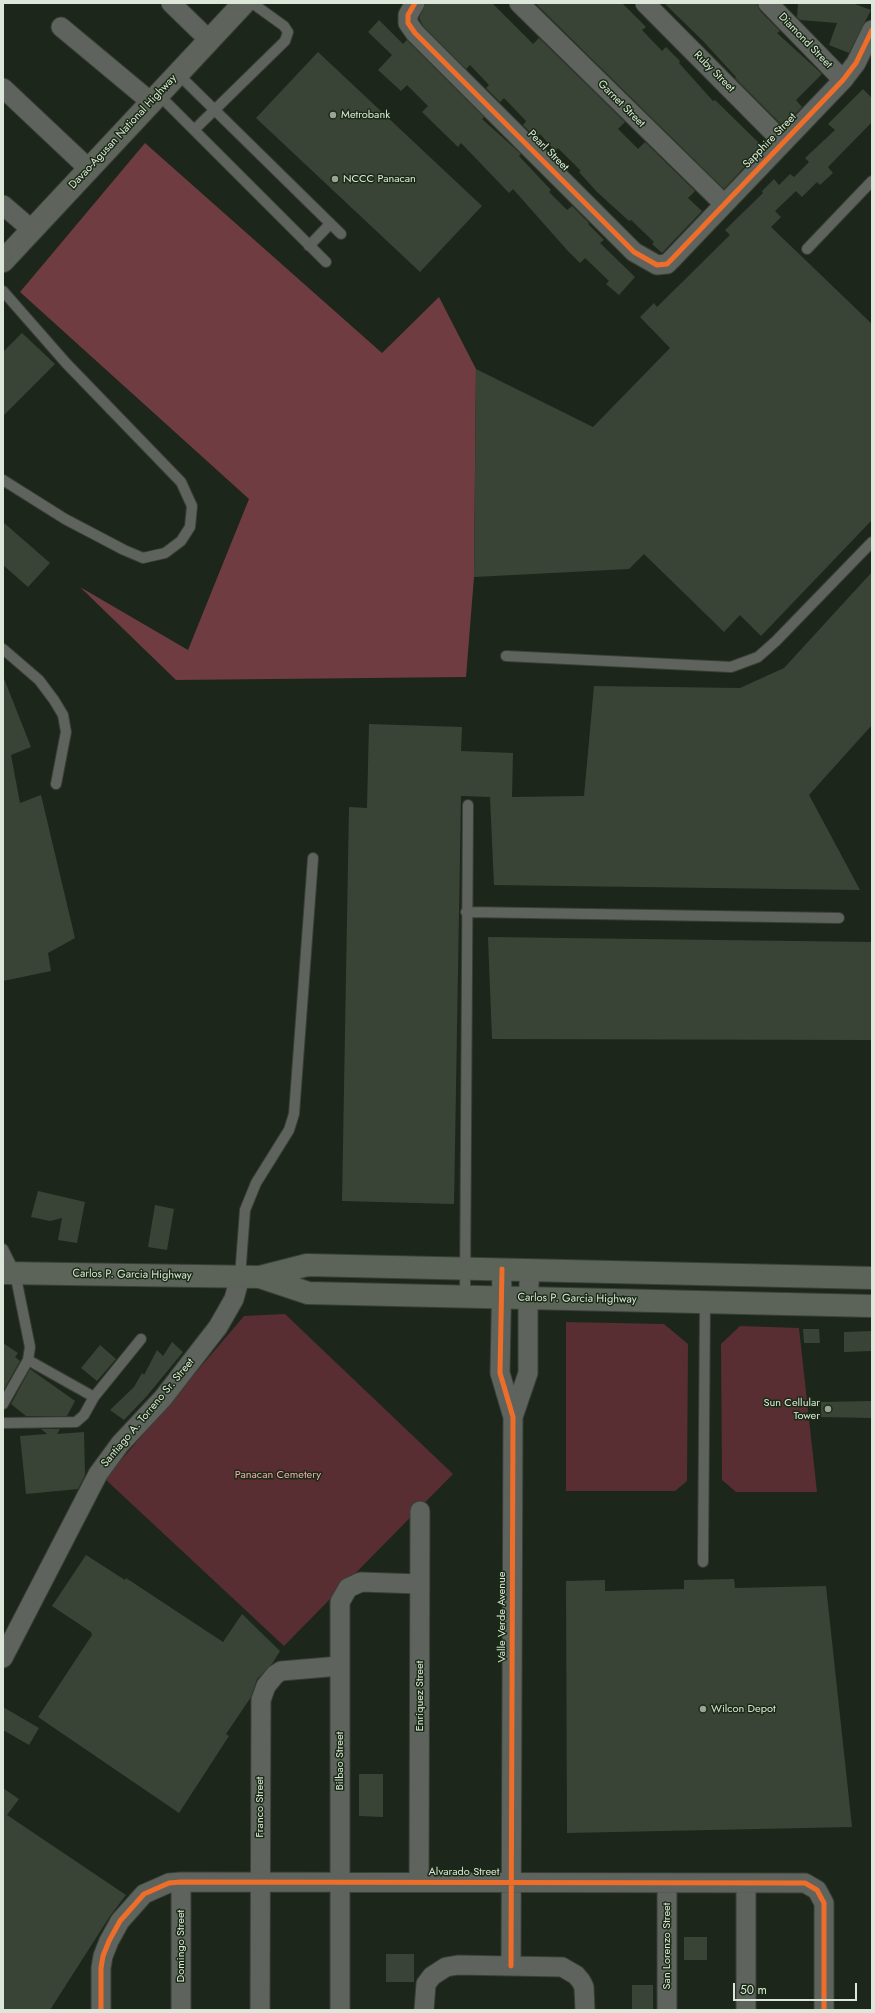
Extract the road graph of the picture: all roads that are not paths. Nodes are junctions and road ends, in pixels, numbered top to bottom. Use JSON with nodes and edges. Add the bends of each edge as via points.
{"nodes":[{"id":1,"x":171,"y":3,"type":"edge"},
{"id":2,"x":244,"y":3,"type":"edge"},
{"id":3,"x":252,"y":3,"type":"edge"},
{"id":4,"x":415,"y":3,"type":"edge"},
{"id":5,"x":519,"y":3,"type":"edge"},
{"id":6,"x":645,"y":3,"type":"edge"},
{"id":7,"x":775,"y":6,"type":"edge"},
{"id":8,"x":61,"y":27,"type":"dead end"},
{"id":9,"x":872,"y":30,"type":"edge"},
{"id":10,"x":209,"y":40,"type":"junction"},
{"id":11,"x":178,"y":74,"type":"junction"},
{"id":12,"x":843,"y":80,"type":"junction"},
{"id":13,"x":3,"y":88,"type":"edge"},
{"id":14,"x":155,"y":98,"type":"junction"},
{"id":15,"x":215,"y":109,"type":"junction"},
{"id":16,"x":194,"y":130,"type":"junction"},
{"id":17,"x":784,"y":142,"type":"junction"},
{"id":18,"x":89,"y":169,"type":"junction"},
{"id":19,"x":872,"y":181,"type":"edge"},
{"id":20,"x":724,"y":204,"type":"junction"},
{"id":21,"x":3,"y":205,"type":"edge"},
{"id":22,"x":330,"y":224,"type":"junction"},
{"id":23,"x":32,"y":230,"type":"junction"},
{"id":24,"x":341,"y":234,"type":"dead end"},
{"id":25,"x":309,"y":246,"type":"junction"},
{"id":26,"x":807,"y":249,"type":"dead end"},
{"id":27,"x":673,"y":258,"type":"joint"},
{"id":28,"x":3,"y":261,"type":"edge"},
{"id":29,"x":326,"y":262,"type":"dead end"},
{"id":30,"x":3,"y":291,"type":"edge"},
{"id":31,"x":3,"y":480,"type":"edge"},
{"id":32,"x":872,"y":542,"type":"edge"},
{"id":33,"x":3,"y":649,"type":"edge"},
{"id":34,"x":506,"y":656,"type":"dead end"},
{"id":35,"x":56,"y":784,"type":"dead end"},
{"id":36,"x":468,"y":805,"type":"dead end"},
{"id":37,"x":313,"y":858,"type":"dead end"},
{"id":38,"x":466,"y":912,"type":"junction"},
{"id":39,"x":839,"y":918,"type":"dead end"},
{"id":40,"x":3,"y":1249,"type":"edge"},
{"id":41,"x":464,"y":1269,"type":"junction"},
{"id":42,"x":502,"y":1269,"type":"junction"},
{"id":43,"x":530,"y":1270,"type":"junction"},
{"id":44,"x":9,"y":1273,"type":"edge"},
{"id":45,"x":250,"y":1277,"type":"junction"},
{"id":46,"x":872,"y":1278,"type":"edge"},
{"id":47,"x":465,"y":1297,"type":"junction"},
{"id":48,"x":501,"y":1297,"type":"junction"},
{"id":49,"x":528,"y":1298,"type":"junction"},
{"id":50,"x":705,"y":1302,"type":"junction"},
{"id":51,"x":872,"y":1306,"type":"edge"},
{"id":52,"x":141,"y":1339,"type":"dead end"},
{"id":53,"x":501,"y":1352,"type":"junction"},
{"id":54,"x":528,"y":1352,"type":"junction"},
{"id":55,"x":28,"y":1360,"type":"junction"},
{"id":56,"x":94,"y":1397,"type":"junction"},
{"id":57,"x":3,"y":1404,"type":"edge"},
{"id":58,"x":513,"y":1417,"type":"junction"},
{"id":59,"x":3,"y":1423,"type":"edge"},
{"id":60,"x":420,"y":1511,"type":"dead end"},
{"id":61,"x":703,"y":1562,"type":"dead end"},
{"id":62,"x":420,"y":1584,"type":"junction"},
{"id":63,"x":3,"y":1658,"type":"edge"},
{"id":64,"x":340,"y":1666,"type":"junction"},
{"id":65,"x":181,"y":1882,"type":"junction"},
{"id":66,"x":260,"y":1882,"type":"junction"},
{"id":67,"x":340,"y":1882,"type":"junction"},
{"id":68,"x":419,"y":1882,"type":"junction"},
{"id":69,"x":511,"y":1882,"type":"junction"},
{"id":70,"x":667,"y":1883,"type":"junction"},
{"id":71,"x":746,"y":1883,"type":"junction"},
{"id":72,"x":511,"y":1966,"type":"junction"},
{"id":73,"x":101,"y":2010,"type":"edge"},
{"id":74,"x":181,"y":2010,"type":"edge"},
{"id":75,"x":260,"y":2010,"type":"edge"},
{"id":76,"x":340,"y":2010,"type":"edge"},
{"id":77,"x":424,"y":2010,"type":"edge"},
{"id":78,"x":585,"y":2010,"type":"edge"},
{"id":79,"x":667,"y":2010,"type":"edge"},
{"id":80,"x":746,"y":2010,"type":"edge"},
{"id":81,"x":824,"y":2010,"type":"edge"}],
"edges":[{"from":1,"to":10,"type":"street"},
{"from":2,"to":10,"type":"main road","name":"Davao-Agusan National Highway"},
{"from":3,"to":15,"type":"lane","via":[[284,26],[288,32],[285,40]]},
{"from":4,"to":27,"type":"street","name":"Pearl Street","via":[[408,15],[408,23],[416,33],[634,252],[657,265],[667,264]]},
{"from":5,"to":20,"type":"street","name":"Garnet Street"},
{"from":6,"to":17,"type":"street","name":"Ruby Street"},
{"from":7,"to":12,"type":"street","name":"Diamond Street"},
{"from":8,"to":14,"type":"street"},
{"from":9,"to":12,"type":"street","name":"Sapphire Street","via":[[856,63]]},
{"from":10,"to":11,"type":"main road","name":"Davao-Agusan National Highway"},
{"from":11,"to":14,"type":"main road","name":"Davao-Agusan National Highway"},
{"from":11,"to":15,"type":"lane"},
{"from":12,"to":17,"type":"street","name":"Sapphire Street"},
{"from":13,"to":18,"type":"street"},
{"from":14,"to":16,"type":"lane"},
{"from":14,"to":18,"type":"main road","name":"Davao-Agusan National Highway"},
{"from":15,"to":16,"type":"lane"},
{"from":15,"to":22,"type":"lane"},
{"from":16,"to":25,"type":"lane"},
{"from":17,"to":20,"type":"street","name":"Sapphire Street"},
{"from":18,"to":23,"type":"main road","name":"Davao-Agusan National Highway"},
{"from":19,"to":26,"type":"lane"},
{"from":20,"to":27,"type":"street","name":"Sapphire Street"},
{"from":21,"to":23,"type":"street"},
{"from":22,"to":24,"type":"lane"},
{"from":22,"to":25,"type":"lane"},
{"from":23,"to":28,"type":"main road","name":"Davao-Agusan National Highway"},
{"from":25,"to":29,"type":"lane"},
{"from":30,"to":31,"type":"lane","via":[[66,363],[181,482],[192,506],[190,527],[181,541],[165,552],[144,558],[65,519]]},
{"from":32,"to":34,"type":"lane","via":[[776,641],[758,656],[731,667]]},
{"from":33,"to":35,"type":"lane","via":[[39,680],[62,715],[66,732]]},
{"from":36,"to":38,"type":"lane"},
{"from":37,"to":45,"type":"lane","via":[[294,1114],[289,1130],[256,1183],[245,1210]]},
{"from":38,"to":39,"type":"lane"},
{"from":38,"to":41,"type":"lane"},
{"from":40,"to":44,"type":"lane"},
{"from":41,"to":42,"type":"highway","name":"Carlos P. Garcia Highway"},
{"from":41,"to":45,"type":"highway","name":"Carlos P. Garcia Highway","via":[[307,1265]]},
{"from":41,"to":47,"type":"lane"},
{"from":42,"to":43,"type":"highway","name":"Carlos P. Garcia Highway"},
{"from":42,"to":48,"type":"street","name":"Valle Verde Avenue"},
{"from":43,"to":46,"type":"highway","name":"Carlos P. Garcia Highway"},
{"from":43,"to":49,"type":"street","name":"Valle Verde Avenue"},
{"from":44,"to":45,"type":"highway","name":"Carlos P. Garcia Highway"},
{"from":44,"to":55,"type":"lane","via":[[30,1347]]},
{"from":45,"to":47,"type":"highway","name":"Carlos P. Garcia Highway","via":[[308,1293]]},
{"from":45,"to":63,"type":"street","name":"Santiago A. Torreno Sr. Street","via":[[214,1332],[163,1398],[120,1444],[98,1474]]},
{"from":47,"to":48,"type":"highway","name":"Carlos P. Garcia Highway"},
{"from":48,"to":49,"type":"highway","name":"Carlos P. Garcia Highway"},
{"from":48,"to":53,"type":"street","name":"Valle Verde Avenue"},
{"from":49,"to":50,"type":"highway","name":"Carlos P. Garcia Highway"},
{"from":49,"to":54,"type":"street","name":"Valle Verde Avenue"},
{"from":50,"to":51,"type":"highway","name":"Carlos P. Garcia Highway"},
{"from":50,"to":61,"type":"lane"},
{"from":52,"to":56,"type":"lane"},
{"from":53,"to":54,"type":"street"},
{"from":53,"to":58,"type":"street","name":"Valle Verde Avenue","via":[[500,1373]]},
{"from":54,"to":58,"type":"street","name":"Valle Verde Avenue","via":[[528,1373]]},
{"from":55,"to":56,"type":"lane"},
{"from":55,"to":57,"type":"lane"},
{"from":56,"to":59,"type":"lane","via":[[84,1415],[76,1422]]},
{"from":58,"to":69,"type":"street","name":"Valle Verde Avenue"},
{"from":60,"to":62,"type":"street","name":"Enriquez Street"},
{"from":62,"to":64,"type":"street","name":"Bilbao Street","via":[[361,1582],[348,1588],[340,1602]]},
{"from":62,"to":68,"type":"street","name":"Enriquez Street"},
{"from":64,"to":66,"type":"street","name":"Franco Street","via":[[281,1672],[270,1680],[263,1694]]},
{"from":64,"to":67,"type":"street","name":"Bilbao Street"},
{"from":65,"to":66,"type":"street","name":"Alvarado Street"},
{"from":65,"to":73,"type":"street","name":"Alvarado Street","via":[[169,1883],[144,1894],[120,1921],[103,1956]]},
{"from":65,"to":74,"type":"street","name":"Domingo Street"},
{"from":66,"to":67,"type":"street","name":"Alvarado Street"},
{"from":66,"to":75,"type":"street","name":"Franco Street"},
{"from":67,"to":68,"type":"street","name":"Alvarado Street"},
{"from":67,"to":76,"type":"street","name":"Bilbao Street"},
{"from":68,"to":69,"type":"street","name":"Alvarado Street"},
{"from":69,"to":70,"type":"street","name":"Alvarado Street"},
{"from":69,"to":72,"type":"street","name":"Valle Verde Avenue"},
{"from":70,"to":71,"type":"street","name":"Alvarado Street"},
{"from":70,"to":79,"type":"street","name":"San Lorenzo Street"},
{"from":71,"to":80,"type":"street"},
{"from":71,"to":81,"type":"street","name":"Alvarado Street","via":[[805,1883],[817,1890],[824,1904]]},
{"from":72,"to":77,"type":"street","via":[[458,1965],[438,1971],[426,1984]]},
{"from":72,"to":78,"type":"street","via":[[562,1967],[569,1970],[584,1987]]}]}
